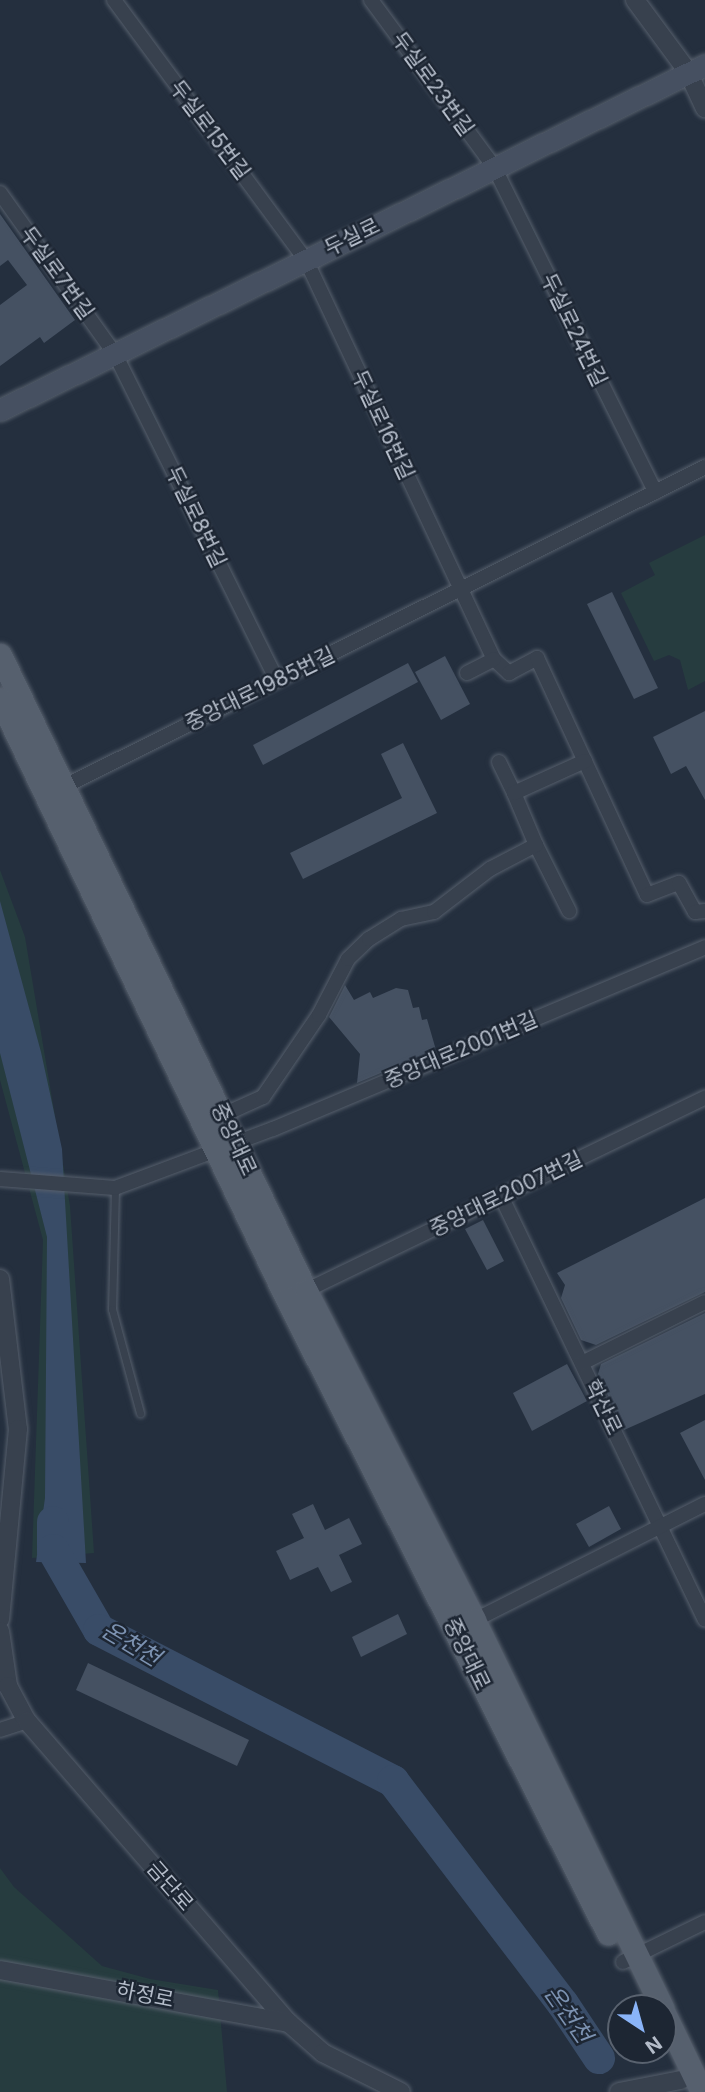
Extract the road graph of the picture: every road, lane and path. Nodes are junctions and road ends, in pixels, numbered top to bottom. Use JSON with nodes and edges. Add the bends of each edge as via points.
{"nodes":[{"id":1,"x":114,"y":0,"type":"edge"},
{"id":2,"x":371,"y":0,"type":"edge"},
{"id":3,"x":635,"y":0,"type":"edge"},
{"id":4,"x":697,"y":69,"type":"edge"},
{"id":5,"x":705,"y":108,"type":"edge"},
{"id":6,"x":494,"y":167,"type":"junction"},
{"id":7,"x":0,"y":193,"type":"edge"},
{"id":8,"x":306,"y":260,"type":"junction"},
{"id":9,"x":115,"y":354,"type":"junction"},
{"id":10,"x":0,"y":410,"type":"edge"},
{"id":11,"x":705,"y":467,"type":"edge"},
{"id":12,"x":654,"y":492,"type":"junction"},
{"id":13,"x":459,"y":589,"type":"junction"},
{"id":14,"x":0,"y":655,"type":"edge"},
{"id":15,"x":494,"y":659,"type":"junction"},
{"id":16,"x":467,"y":673,"type":"dead end"},
{"id":17,"x":277,"y":680,"type":"junction"},
{"id":18,"x":0,"y":699,"type":"edge"},
{"id":19,"x":585,"y":761,"type":"junction"},
{"id":20,"x":499,"y":762,"type":"dead end"},
{"id":21,"x":61,"y":788,"type":"junction"},
{"id":22,"x":514,"y":793,"type":"junction"},
{"id":23,"x":536,"y":845,"type":"junction"},
{"id":24,"x":569,"y":911,"type":"dead end"},
{"id":25,"x":705,"y":911,"type":"edge"},
{"id":26,"x":705,"y":947,"type":"edge"},
{"id":27,"x":705,"y":1098,"type":"edge"},
{"id":28,"x":223,"y":1115,"type":"junction"},
{"id":29,"x":226,"y":1146,"type":"junction"},
{"id":30,"x":0,"y":1179,"type":"edge"},
{"id":31,"x":115,"y":1188,"type":"junction"},
{"id":32,"x":501,"y":1196,"type":"junction"},
{"id":33,"x":0,"y":1279,"type":"edge"},
{"id":34,"x":297,"y":1295,"type":"junction"},
{"id":35,"x":705,"y":1302,"type":"edge"},
{"id":36,"x":582,"y":1363,"type":"junction"},
{"id":37,"x":141,"y":1413,"type":"dead end"},
{"id":38,"x":705,"y":1504,"type":"edge"},
{"id":39,"x":660,"y":1526,"type":"junction"},
{"id":40,"x":0,"y":1619,"type":"edge"},
{"id":41,"x":705,"y":1619,"type":"edge"},
{"id":42,"x":464,"y":1625,"type":"junction"},
{"id":43,"x":0,"y":1631,"type":"edge"},
{"id":44,"x":27,"y":1721,"type":"junction"},
{"id":45,"x":0,"y":1730,"type":"edge"},
{"id":46,"x":705,"y":1922,"type":"edge"},
{"id":47,"x":629,"y":1958,"type":"junction"},
{"id":48,"x":0,"y":1970,"type":"edge"},
{"id":49,"x":641,"y":1994,"type":"edge"},
{"id":50,"x":652,"y":1994,"type":"edge"},
{"id":51,"x":289,"y":2023,"type":"junction"},
{"id":52,"x":677,"y":2045,"type":"edge"},
{"id":53,"x":677,"y":2064,"type":"edge"},
{"id":54,"x":695,"y":2089,"type":"edge"},
{"id":55,"x":401,"y":2092,"type":"edge"},
{"id":56,"x":619,"y":2092,"type":"edge"}],
"edges":[{"from":1,"to":8,"type":"street","name":"두실로15번길"},
{"from":2,"to":6,"type":"street","name":"두실로23번길"},
{"from":3,"to":4,"type":"street"},
{"from":4,"to":5,"type":"street"},
{"from":4,"to":6,"type":"main road","name":"두실로"},
{"from":6,"to":8,"type":"main road","name":"두실로"},
{"from":6,"to":12,"type":"street","name":"두실로24번길"},
{"from":7,"to":9,"type":"street","name":"두실로7번길"},
{"from":8,"to":9,"type":"main road","name":"두실로"},
{"from":8,"to":13,"type":"street","name":"두실로16번길"},
{"from":9,"to":10,"type":"main road","name":"두실로"},
{"from":9,"to":17,"type":"street","name":"두실로8번길"},
{"from":11,"to":12,"type":"street","name":"중앙대로1985번길"},
{"from":12,"to":13,"type":"street","name":"중앙대로1985번길"},
{"from":13,"to":15,"type":"street"},
{"from":13,"to":17,"type":"street","name":"중앙대로1985번길"},
{"from":14,"to":21,"type":"main road","name":"중앙대로"},
{"from":15,"to":16,"type":"street"},
{"from":15,"to":19,"type":"street","via":[[509,673],[537,658]]},
{"from":17,"to":21,"type":"street","name":"중앙대로1985번길"},
{"from":18,"to":29,"type":"main road","name":"중앙대로"},
{"from":19,"to":22,"type":"street"},
{"from":19,"to":25,"type":"street","via":[[647,895],[679,883],[695,912]]},
{"from":20,"to":22,"type":"street"},
{"from":21,"to":28,"type":"main road","name":"중앙대로"},
{"from":22,"to":23,"type":"street"},
{"from":23,"to":24,"type":"street"},
{"from":23,"to":28,"type":"street","via":[[490,869],[435,912],[401,919],[369,939],[348,959],[319,1015],[263,1097]]},
{"from":26,"to":29,"type":"street","name":"중앙대로2001번길"},
{"from":27,"to":32,"type":"street","name":"중앙대로2007번길"},
{"from":28,"to":29,"type":"main road","name":"중앙대로"},
{"from":29,"to":31,"type":"street","name":"중앙대로"},
{"from":29,"to":34,"type":"main road","name":"중앙대로"},
{"from":30,"to":31,"type":"street"},
{"from":31,"to":37,"type":"lane","via":[[112,1310]]},
{"from":32,"to":34,"type":"street","name":"중앙대로2007번길"},
{"from":32,"to":36,"type":"street","name":"학산로"},
{"from":33,"to":40,"type":"street","via":[[18,1429]]},
{"from":34,"to":42,"type":"main road","name":"중앙대로"},
{"from":35,"to":36,"type":"street"},
{"from":36,"to":39,"type":"street","name":"학산로"},
{"from":38,"to":39,"type":"street","name":"중앙대로"},
{"from":39,"to":41,"type":"street","name":"학산로"},
{"from":39,"to":42,"type":"street","name":"중앙대로"},
{"from":42,"to":47,"type":"main road","name":"중앙대로"},
{"from":43,"to":44,"type":"street","name":"금단로","via":[[8,1686]]},
{"from":44,"to":45,"type":"street"},
{"from":44,"to":51,"type":"street","name":"금단로"},
{"from":46,"to":47,"type":"street"},
{"from":47,"to":49,"type":"main road","name":"중앙대로"},
{"from":47,"to":50,"type":"main road","name":"중앙대로"},
{"from":48,"to":51,"type":"street","name":"하정로"},
{"from":51,"to":55,"type":"street","name":"금단로","via":[[323,2053]]},
{"from":52,"to":54,"type":"main road","name":"중앙대로"},
{"from":53,"to":54,"type":"main road"},
{"from":54,"to":56,"type":"street"}]}
